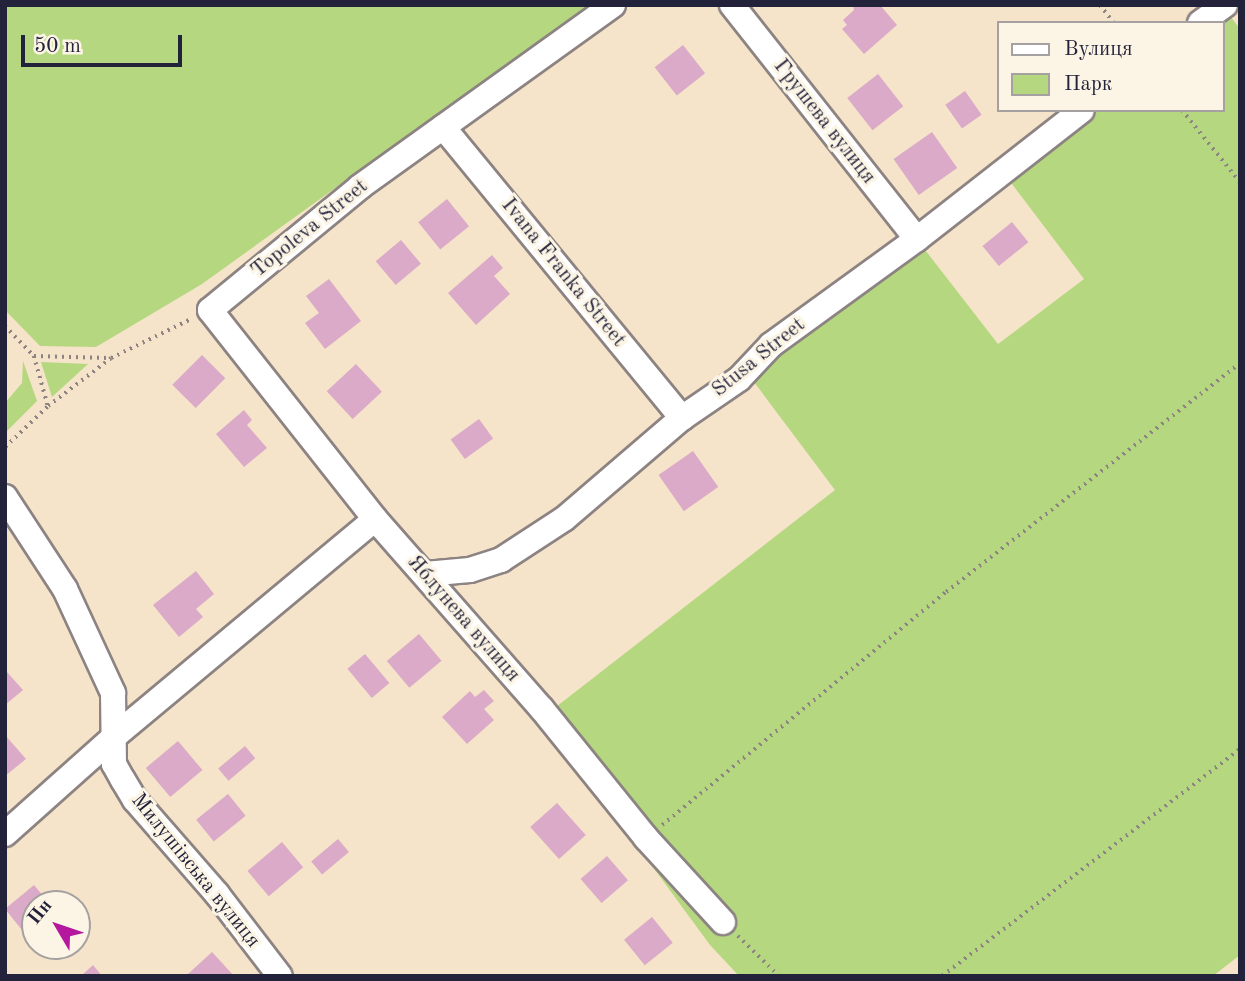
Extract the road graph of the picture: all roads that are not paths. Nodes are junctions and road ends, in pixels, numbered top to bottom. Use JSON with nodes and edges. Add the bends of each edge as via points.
{"nodes":[{"id":1,"x":613,"y":5,"type":"edge"},
{"id":2,"x":732,"y":5,"type":"edge"},
{"id":3,"x":1225,"y":5,"type":"edge"},
{"id":4,"x":1203,"y":21,"type":"edge"},
{"id":5,"x":1079,"y":112,"type":"edge"},
{"id":6,"x":443,"y":127,"type":"junction"},
{"id":7,"x":917,"y":239,"type":"junction"},
{"id":8,"x":210,"y":310,"type":"joint"},
{"id":9,"x":682,"y":418,"type":"junction"},
{"id":10,"x":5,"y":497,"type":"edge"},
{"id":11,"x":374,"y":519,"type":"junction"},
{"id":12,"x":425,"y":574,"type":"junction"},
{"id":13,"x":116,"y":735,"type":"junction"},
{"id":14,"x":5,"y":834,"type":"edge"},
{"id":15,"x":723,"y":922,"type":"road end"},
{"id":16,"x":280,"y":976,"type":"edge"}],
"edges":[{"from":1,"to":6,"type":"street","name":"Topoleva Street"},
{"from":2,"to":7,"type":"street","name":"Грушева вулиця"},
{"from":3,"to":4,"type":"street"},
{"from":5,"to":7,"type":"street","name":"Stusa Street"},
{"from":6,"to":8,"type":"street","name":"Topoleva Street","via":[[360,187]]},
{"from":6,"to":9,"type":"street","name":"Ivana Franka Street"},
{"from":7,"to":9,"type":"street","name":"Stusa Street","via":[[771,345],[739,379]]},
{"from":8,"to":11,"type":"street","name":"Яблунева вулиця"},
{"from":9,"to":12,"type":"street","name":"Stusa Street","via":[[564,519],[501,560],[470,570]]},
{"from":10,"to":13,"type":"street","name":"Милушівська вулиця","via":[[70,600],[113,693]]},
{"from":11,"to":12,"type":"street","name":"Яблунева вулиця"},
{"from":11,"to":13,"type":"street"},
{"from":12,"to":15,"type":"street","name":"Яблунева вулиця","via":[[646,838]]},
{"from":13,"to":14,"type":"street"},
{"from":13,"to":16,"type":"street","name":"Милушівська вулиця","via":[[114,764],[135,800],[217,894]]}]}
